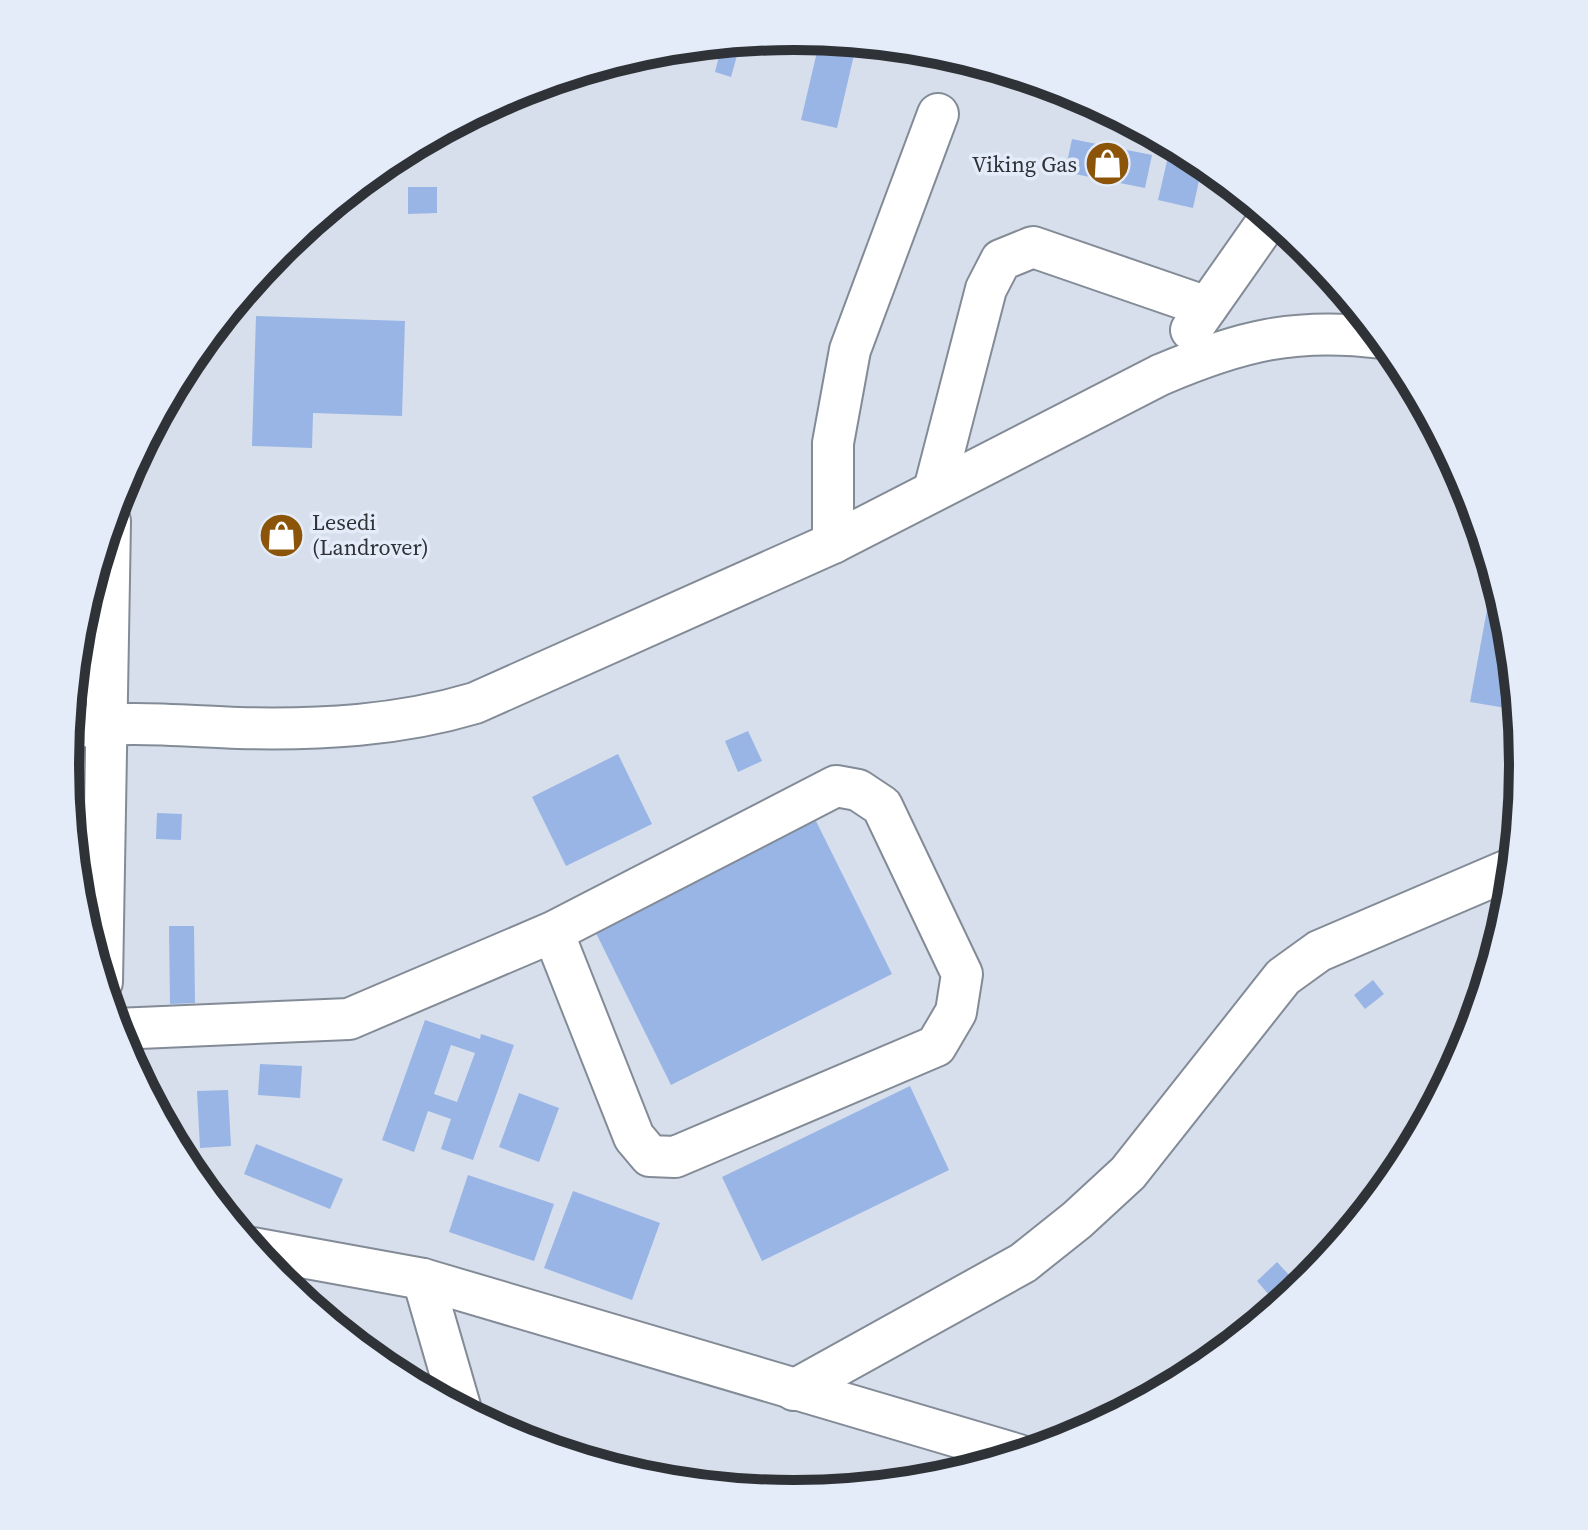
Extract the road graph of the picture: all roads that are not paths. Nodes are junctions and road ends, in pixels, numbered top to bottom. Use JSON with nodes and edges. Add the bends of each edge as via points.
{"nodes":[{"id":1,"x":938,"y":114,"type":"dead end"},
{"id":2,"x":1264,"y":226,"type":"edge"},
{"id":3,"x":1207,"y":307,"type":"junction"},
{"id":4,"x":1365,"y":336,"type":"edge"},
{"id":5,"x":1160,"y":375,"type":"junction"},
{"id":6,"x":934,"y":490,"type":"junction"},
{"id":7,"x":833,"y":543,"type":"junction"},
{"id":8,"x":110,"y":559,"type":"edge"},
{"id":9,"x":108,"y":722,"type":"junction"},
{"id":10,"x":81,"y":726,"type":"edge"},
{"id":11,"x":1500,"y":873,"type":"edge"},
{"id":12,"x":553,"y":932,"type":"junction"},
{"id":13,"x":103,"y":949,"type":"edge"},
{"id":14,"x":129,"y":1028,"type":"edge"},
{"id":15,"x":270,"y":1251,"type":"edge"},
{"id":16,"x":423,"y":1279,"type":"junction"},
{"id":17,"x":794,"y":1390,"type":"junction"},
{"id":18,"x":457,"y":1395,"type":"edge"},
{"id":19,"x":1000,"y":1449,"type":"edge"}],
"edges":[{"from":1,"to":7,"type":"street","via":[[850,350],[833,443]]},
{"from":2,"to":3,"type":"street"},
{"from":3,"to":5,"type":"street"},
{"from":3,"to":6,"type":"street","via":[[1033,247],[1001,260],[986,289]]},
{"from":4,"to":5,"type":"street","via":[[1332,332],[1278,336],[1212,353]]},
{"from":5,"to":6,"type":"street"},
{"from":6,"to":7,"type":"street"},
{"from":7,"to":9,"type":"street","via":[[475,703],[429,717],[307,728]]},
{"from":8,"to":9,"type":"street"},
{"from":9,"to":10,"type":"street"},
{"from":9,"to":13,"type":"street"},
{"from":11,"to":17,"type":"street","via":[[1319,951],[1283,977],[1128,1173],[1077,1220],[1023,1263]]},
{"from":12,"to":12,"type":"street","via":[[836,786],[858,790],[882,806],[962,974],[956,1012],[936,1046],[675,1157],[650,1156],[634,1137]]},
{"from":12,"to":14,"type":"street","via":[[349,1019]]},
{"from":15,"to":16,"type":"street"},
{"from":16,"to":17,"type":"street"},
{"from":16,"to":18,"type":"street"},
{"from":17,"to":19,"type":"street"}]}
